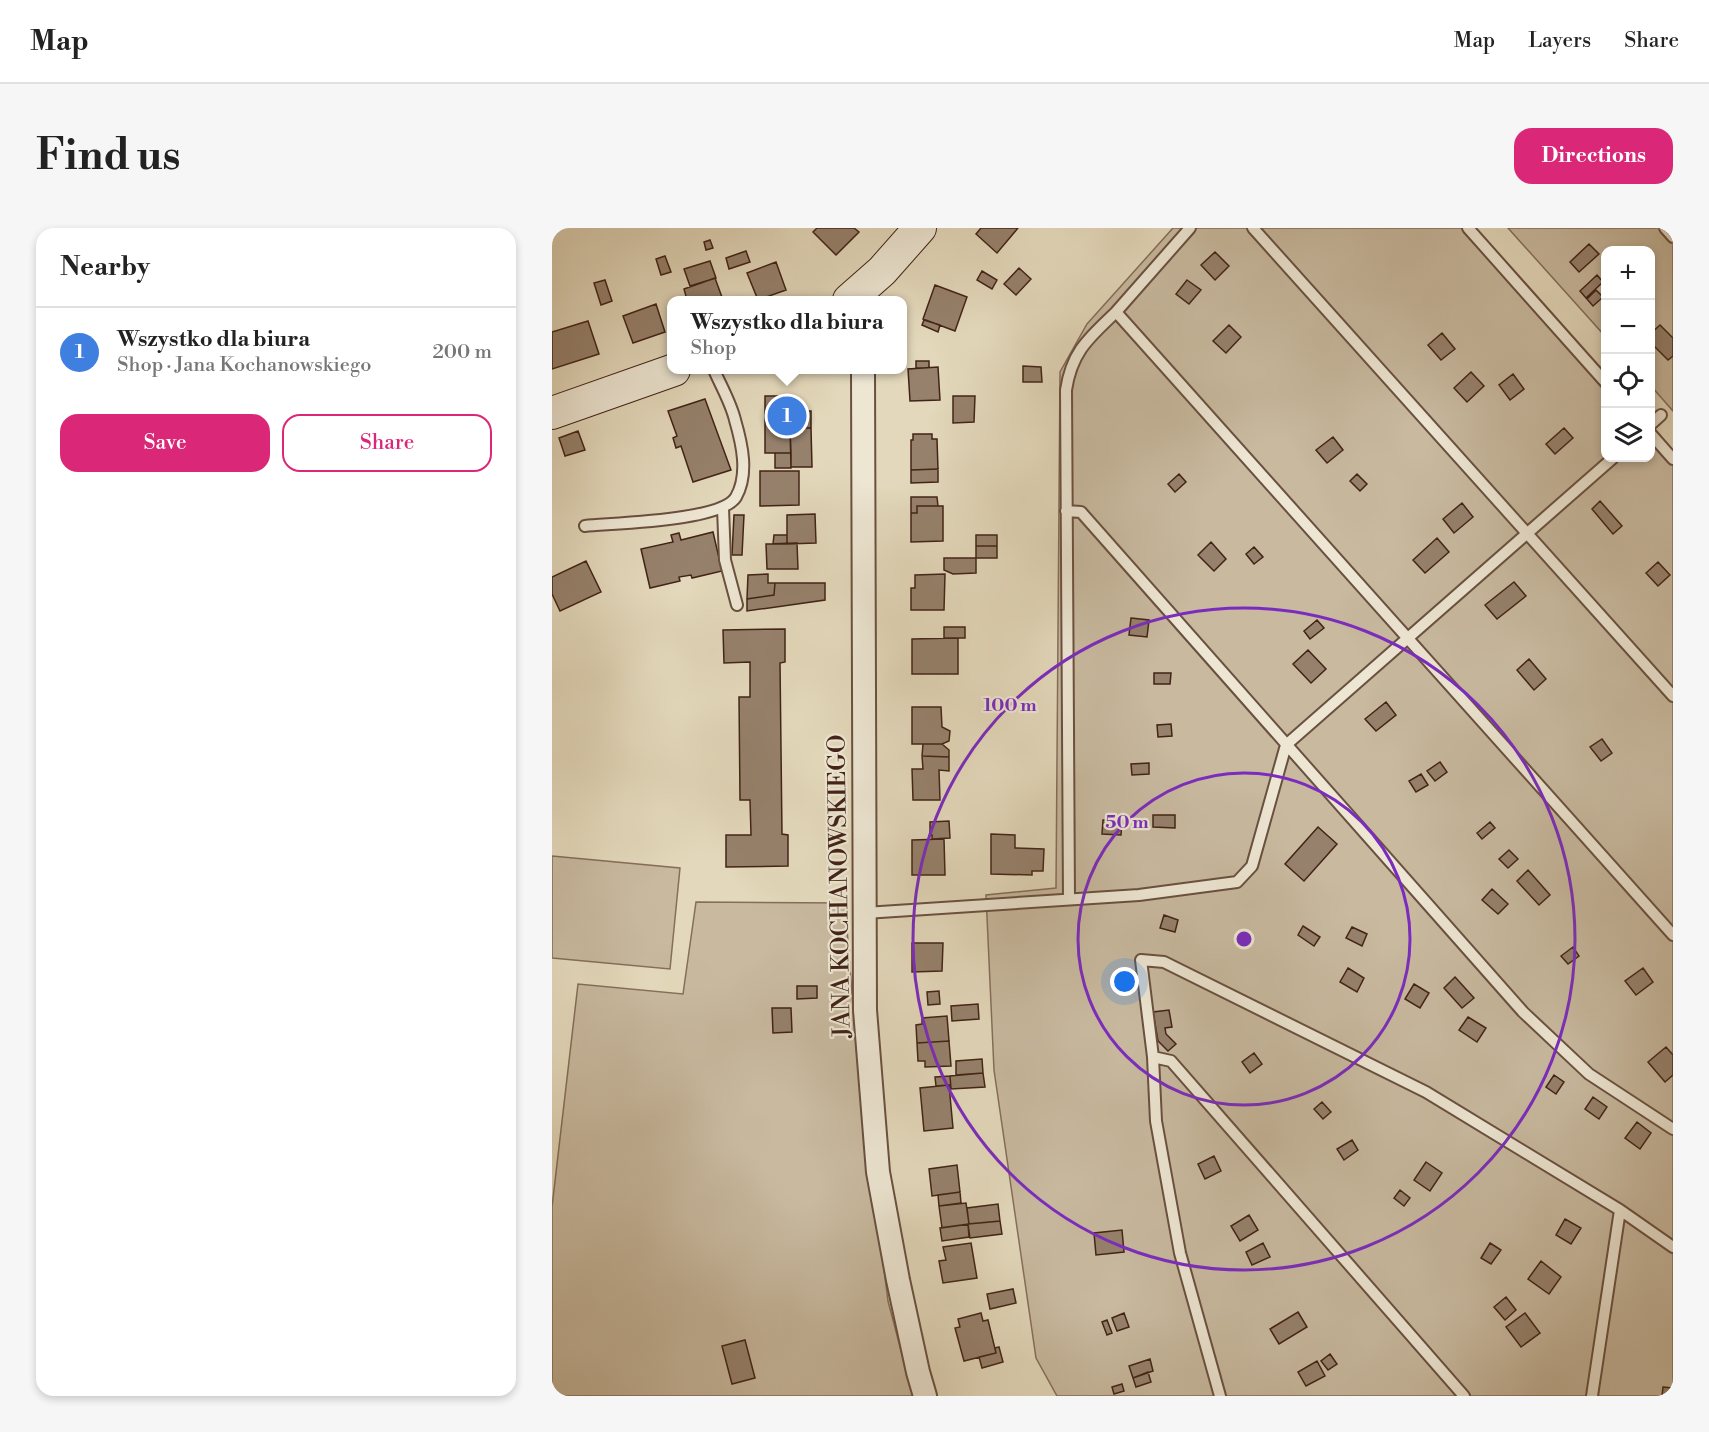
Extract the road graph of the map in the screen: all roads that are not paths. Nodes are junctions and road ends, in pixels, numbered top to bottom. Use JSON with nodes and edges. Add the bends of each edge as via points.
{"nodes":[{"id":1,"x":920,"y":228,"type":"edge"},
{"id":2,"x":1190,"y":228,"type":"edge"},
{"id":3,"x":1253,"y":228,"type":"edge"},
{"id":4,"x":1468,"y":228,"type":"edge"},
{"id":5,"x":1665,"y":228,"type":"edge"},
{"id":6,"x":1673,"y":237,"type":"edge"},
{"id":7,"x":854,"y":296,"type":"edge"},
{"id":8,"x":1116,"y":312,"type":"junction"},
{"id":9,"x":667,"y":372,"type":"edge"},
{"id":10,"x":716,"y":374,"type":"edge"},
{"id":11,"x":863,"y":374,"type":"edge"},
{"id":12,"x":1601,"y":378,"type":"edge"},
{"id":13,"x":552,"y":413,"type":"edge"},
{"id":14,"x":1661,"y":415,"type":"dead end"},
{"id":15,"x":1655,"y":420,"type":"edge"},
{"id":16,"x":1655,"y":439,"type":"edge"},
{"id":17,"x":1673,"y":459,"type":"edge"},
{"id":18,"x":1608,"y":462,"type":"edge"},
{"id":19,"x":723,"y":508,"type":"junction"},
{"id":20,"x":1066,"y":511,"type":"junction"},
{"id":21,"x":585,"y":526,"type":"dead end"},
{"id":22,"x":1526,"y":533,"type":"junction"},
{"id":23,"x":737,"y":605,"type":"dead end"},
{"id":24,"x":1408,"y":639,"type":"junction"},
{"id":25,"x":1673,"y":696,"type":"edge"},
{"id":26,"x":1286,"y":745,"type":"junction"},
{"id":27,"x":1068,"y":899,"type":"junction"},
{"id":28,"x":865,"y":913,"type":"junction"},
{"id":29,"x":1673,"y":935,"type":"edge"},
{"id":30,"x":1153,"y":1058,"type":"junction"},
{"id":31,"x":1673,"y":1129,"type":"edge"},
{"id":32,"x":1620,"y":1210,"type":"junction"},
{"id":33,"x":1673,"y":1247,"type":"edge"},
{"id":34,"x":926,"y":1396,"type":"edge"},
{"id":35,"x":1220,"y":1396,"type":"edge"},
{"id":36,"x":1464,"y":1396,"type":"edge"},
{"id":37,"x":1592,"y":1396,"type":"edge"}],
"edges":[{"from":1,"to":7,"type":"street"},
{"from":2,"to":8,"type":"lane"},
{"from":3,"to":22,"type":"lane"},
{"from":4,"to":12,"type":"lane"},
{"from":5,"to":6,"type":"lane"},
{"from":8,"to":20,"type":"lane","via":[[1089,337],[1069,368]]},
{"from":8,"to":24,"type":"lane"},
{"from":9,"to":13,"type":"street"},
{"from":10,"to":19,"type":"lane","via":[[735,418],[743,457],[742,481],[735,499]]},
{"from":11,"to":28,"type":"street","name":"JANA KOCHANOWSKIEGO"},
{"from":14,"to":15,"type":"lane"},
{"from":16,"to":17,"type":"lane"},
{"from":18,"to":22,"type":"lane"},
{"from":19,"to":21,"type":"lane","via":[[693,516]]},
{"from":19,"to":23,"type":"lane","via":[[725,561]]},
{"from":20,"to":26,"type":"lane","via":[[1081,512]]},
{"from":20,"to":27,"type":"lane"},
{"from":22,"to":24,"type":"lane"},
{"from":22,"to":25,"type":"lane"},
{"from":24,"to":26,"type":"lane"},
{"from":24,"to":29,"type":"lane"},
{"from":26,"to":27,"type":"lane","via":[[1252,866],[1237,882],[1139,895]]},
{"from":26,"to":31,"type":"lane","via":[[1523,1012],[1589,1074]]},
{"from":27,"to":28,"type":"lane"},
{"from":28,"to":34,"type":"street","name":"JANA KOCHANOWSKIEGO","via":[[865,1010],[878,1172],[898,1280]]},
{"from":30,"to":32,"type":"lane","via":[[1141,960],[1164,962],[1426,1092]]},
{"from":30,"to":35,"type":"lane","via":[[1156,1120],[1180,1253]]},
{"from":30,"to":36,"type":"lane","via":[[1171,1061]]},
{"from":32,"to":33,"type":"lane"},
{"from":32,"to":37,"type":"lane"}]}
